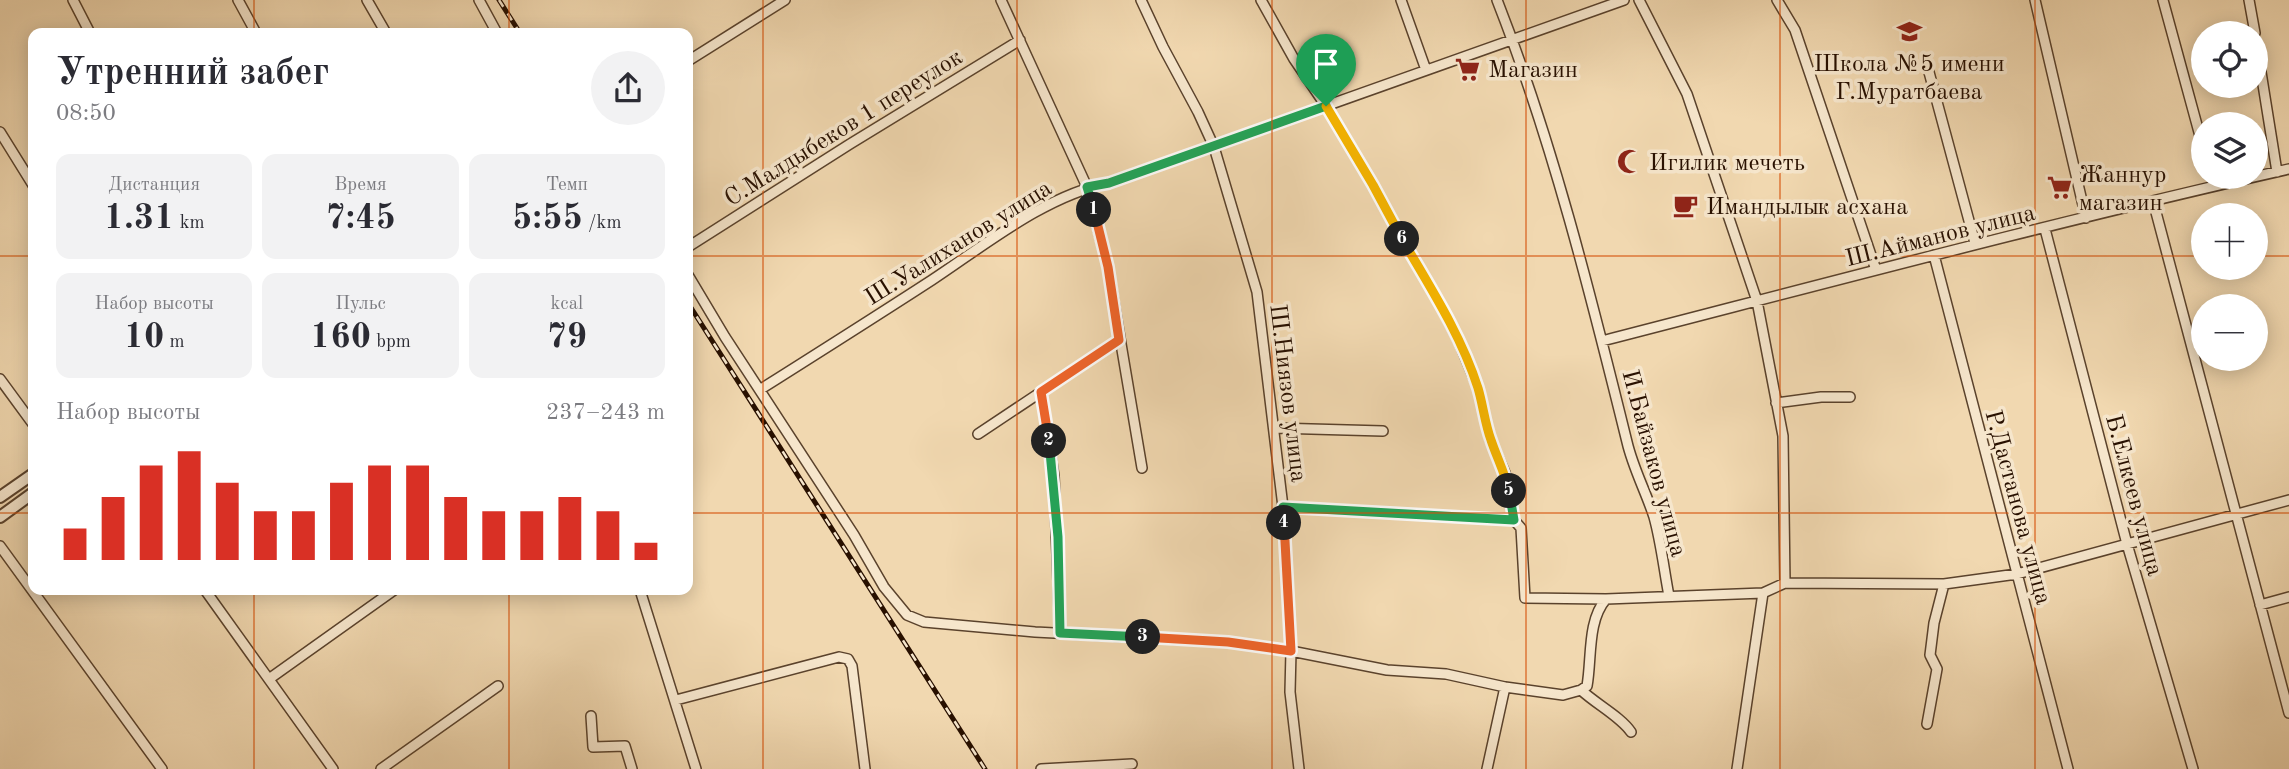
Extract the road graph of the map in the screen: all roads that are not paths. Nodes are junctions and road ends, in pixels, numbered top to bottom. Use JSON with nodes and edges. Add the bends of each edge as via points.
{"nodes":[{"id":1,"x":73,"y":0,"type":"edge"},
{"id":2,"x":238,"y":0,"type":"edge"},
{"id":3,"x":368,"y":0,"type":"edge"},
{"id":4,"x":479,"y":0,"type":"edge"},
{"id":5,"x":785,"y":0,"type":"edge"},
{"id":6,"x":1001,"y":0,"type":"edge"},
{"id":7,"x":1141,"y":0,"type":"edge"},
{"id":8,"x":1261,"y":0,"type":"edge"},
{"id":9,"x":1401,"y":0,"type":"edge"},
{"id":10,"x":1497,"y":0,"type":"edge"},
{"id":11,"x":1624,"y":0,"type":"edge"},
{"id":12,"x":1639,"y":0,"type":"edge"},
{"id":13,"x":1777,"y":0,"type":"edge"},
{"id":14,"x":2035,"y":0,"type":"edge"},
{"id":15,"x":2163,"y":0,"type":"edge"},
{"id":16,"x":2249,"y":0,"type":"edge"},
{"id":17,"x":2253,"y":21,"type":"edge"},
{"id":18,"x":87,"y":28,"type":"edge"},
{"id":19,"x":253,"y":28,"type":"edge"},
{"id":20,"x":383,"y":28,"type":"edge"},
{"id":21,"x":494,"y":28,"type":"edge"},
{"id":22,"x":1513,"y":39,"type":"junction"},
{"id":23,"x":1020,"y":40,"type":"junction"},
{"id":24,"x":693,"y":58,"type":"edge"},
{"id":25,"x":1926,"y":61,"type":"dead end"},
{"id":26,"x":1426,"y":70,"type":"junction"},
{"id":27,"x":2265,"y":98,"type":"edge"},
{"id":28,"x":1326,"y":106,"type":"junction"},
{"id":29,"x":2193,"y":112,"type":"edge"},
{"id":30,"x":0,"y":132,"type":"edge"},
{"id":31,"x":1214,"y":147,"type":"junction"},
{"id":32,"x":2289,"y":169,"type":"edge"},
{"id":33,"x":2277,"y":172,"type":"junction"},
{"id":34,"x":2268,"y":174,"type":"edge"},
{"id":35,"x":28,"y":178,"type":"edge"},
{"id":36,"x":1087,"y":187,"type":"junction"},
{"id":37,"x":2205,"y":189,"type":"edge"},
{"id":38,"x":2152,"y":201,"type":"junction"},
{"id":39,"x":2086,"y":218,"type":"junction"},
{"id":40,"x":2045,"y":229,"type":"junction"},
{"id":41,"x":1975,"y":243,"type":"junction"},
{"id":42,"x":693,"y":244,"type":"edge"},
{"id":43,"x":1934,"y":255,"type":"junction"},
{"id":44,"x":1876,"y":270,"type":"junction"},
{"id":45,"x":693,"y":283,"type":"edge"},
{"id":46,"x":1758,"y":301,"type":"junction"},
{"id":47,"x":1119,"y":340,"type":"junction"},
{"id":48,"x":1602,"y":341,"type":"junction"},
{"id":49,"x":0,"y":379,"type":"edge"},
{"id":50,"x":761,"y":389,"type":"junction"},
{"id":51,"x":1041,"y":392,"type":"junction"},
{"id":52,"x":1850,"y":397,"type":"dead end"},
{"id":53,"x":1776,"y":403,"type":"junction"},
{"id":54,"x":28,"y":417,"type":"edge"},
{"id":55,"x":1275,"y":428,"type":"junction"},
{"id":56,"x":1383,"y":430,"type":"dead end"},
{"id":57,"x":978,"y":434,"type":"dead end"},
{"id":58,"x":1142,"y":468,"type":"dead end"},
{"id":59,"x":28,"y":477,"type":"edge"},
{"id":60,"x":0,"y":497,"type":"edge"},
{"id":61,"x":28,"y":497,"type":"edge"},
{"id":62,"x":2289,"y":500,"type":"edge"},
{"id":63,"x":1283,"y":507,"type":"junction"},
{"id":64,"x":2236,"y":516,"type":"junction"},
{"id":65,"x":0,"y":517,"type":"edge"},
{"id":66,"x":1514,"y":520,"type":"junction"},
{"id":67,"x":2127,"y":544,"type":"junction"},
{"id":68,"x":0,"y":547,"type":"edge"},
{"id":69,"x":2017,"y":574,"type":"junction"},
{"id":70,"x":1785,"y":583,"type":"junction"},
{"id":71,"x":1944,"y":584,"type":"junction"},
{"id":72,"x":28,"y":585,"type":"edge"},
{"id":73,"x":1763,"y":593,"type":"junction"},
{"id":74,"x":35,"y":595,"type":"edge"},
{"id":75,"x":209,"y":595,"type":"edge"},
{"id":76,"x":387,"y":595,"type":"edge"},
{"id":77,"x":642,"y":595,"type":"edge"},
{"id":78,"x":1668,"y":596,"type":"junction"},
{"id":79,"x":2289,"y":597,"type":"edge"},
{"id":80,"x":1606,"y":599,"type":"junction"},
{"id":81,"x":2260,"y":605,"type":"junction"},
{"id":82,"x":1060,"y":633,"type":"junction"},
{"id":83,"x":1291,"y":651,"type":"junction"},
{"id":84,"x":269,"y":679,"type":"junction"},
{"id":85,"x":2285,"y":682,"type":"edge"},
{"id":86,"x":498,"y":685,"type":"dead end"},
{"id":87,"x":1505,"y":687,"type":"junction"},
{"id":88,"x":1581,"y":690,"type":"junction"},
{"id":89,"x":676,"y":700,"type":"junction"},
{"id":90,"x":2289,"y":713,"type":"edge"},
{"id":91,"x":591,"y":716,"type":"dead end"},
{"id":92,"x":1927,"y":723,"type":"dead end"},
{"id":93,"x":1632,"y":732,"type":"dead end"},
{"id":94,"x":1132,"y":764,"type":"dead end"},
{"id":95,"x":162,"y":769,"type":"edge"},
{"id":96,"x":333,"y":769,"type":"edge"},
{"id":97,"x":381,"y":769,"type":"edge"},
{"id":98,"x":632,"y":769,"type":"edge"},
{"id":99,"x":696,"y":769,"type":"edge"},
{"id":100,"x":865,"y":769,"type":"edge"},
{"id":101,"x":1041,"y":769,"type":"edge"},
{"id":102,"x":1299,"y":769,"type":"edge"},
{"id":103,"x":1487,"y":769,"type":"edge"},
{"id":104,"x":1737,"y":769,"type":"edge"},
{"id":105,"x":2068,"y":769,"type":"edge"},
{"id":106,"x":2193,"y":769,"type":"edge"}],
"edges":[{"from":1,"to":18,"type":"street"},
{"from":2,"to":19,"type":"street"},
{"from":3,"to":20,"type":"street"},
{"from":4,"to":21,"type":"street"},
{"from":5,"to":24,"type":"street"},
{"from":6,"to":23,"type":"street"},
{"from":7,"to":31,"type":"street","name":"Ш.Ниязов улица"},
{"from":8,"to":28,"type":"street"},
{"from":9,"to":26,"type":"street"},
{"from":10,"to":22,"type":"street","name":"И.Байзаков улица"},
{"from":11,"to":22,"type":"street","name":"Ш.Уалиханов улица"},
{"from":12,"to":46,"type":"street","via":[[1687,94]]},
{"from":13,"to":44,"type":"street","via":[[1795,30]]},
{"from":14,"to":39,"type":"street"},
{"from":15,"to":29,"type":"street"},
{"from":16,"to":17,"type":"street"},
{"from":22,"to":26,"type":"street","name":"Ш.Уалиханов улица"},
{"from":22,"to":48,"type":"street","name":"И.Байзаков улица"},
{"from":23,"to":36,"type":"street"},
{"from":23,"to":42,"type":"street","name":"С.Малдыбеков 1 переулок"},
{"from":25,"to":41,"type":"street"},
{"from":26,"to":28,"type":"street","name":"Ш.Уалиханов улица"},
{"from":27,"to":33,"type":"street"},
{"from":28,"to":31,"type":"street","name":"Ш.Уалиханов улица"},
{"from":28,"to":66,"type":"street","via":[[1459,342],[1505,473]]},
{"from":30,"to":35,"type":"street"},
{"from":31,"to":36,"type":"street","name":"Ш.Уалиханов улица"},
{"from":31,"to":55,"type":"street","name":"Ш.Ниязов улица","via":[[1257,292]]},
{"from":32,"to":33,"type":"street","name":"Ш.Айманов улица"},
{"from":33,"to":34,"type":"street","name":"Ш.Айманов улица"},
{"from":36,"to":47,"type":"street","via":[[1108,267]]},
{"from":36,"to":50,"type":"street","name":"Ш.Уалиханов улица","via":[[1019,222]]},
{"from":37,"to":38,"type":"street","name":"Ш.Айманов улица"},
{"from":38,"to":39,"type":"street","name":"Ш.Айманов улица"},
{"from":38,"to":64,"type":"street"},
{"from":39,"to":40,"type":"street","name":"Ш.Айманов улица"},
{"from":40,"to":41,"type":"street","name":"Ш.Айманов улица"},
{"from":40,"to":67,"type":"street","name":"Б.Елкеев улица"},
{"from":41,"to":43,"type":"street","name":"Ш.Айманов улица"},
{"from":43,"to":44,"type":"street","name":"Ш.Айманов улица"},
{"from":43,"to":69,"type":"street","name":"Р.Дастанова улица"},
{"from":44,"to":46,"type":"street","name":"Ш.Айманов улица"},
{"from":45,"to":50,"type":"street"},
{"from":46,"to":48,"type":"street","name":"Ш.Айманов улица"},
{"from":46,"to":53,"type":"street"},
{"from":47,"to":51,"type":"street"},
{"from":47,"to":58,"type":"street"},
{"from":48,"to":78,"type":"street","name":"И.Байзаков улица","via":[[1629,450],[1654,519]]},
{"from":49,"to":54,"type":"street"},
{"from":50,"to":82,"type":"street","via":[[884,587],[907,615],[924,622]]},
{"from":51,"to":57,"type":"street"},
{"from":51,"to":82,"type":"street","via":[[1055,488]]},
{"from":52,"to":53,"type":"street"},
{"from":53,"to":70,"type":"street","via":[[1783,436]]},
{"from":55,"to":56,"type":"street"},
{"from":55,"to":63,"type":"street","name":"Ш.Ниязов улица"},
{"from":59,"to":60,"type":"street"},
{"from":61,"to":65,"type":"street"},
{"from":62,"to":64,"type":"street"},
{"from":63,"to":66,"type":"street"},
{"from":63,"to":83,"type":"street","name":"Ш.Ниязов улица"},
{"from":64,"to":67,"type":"street"},
{"from":64,"to":81,"type":"street"},
{"from":66,"to":80,"type":"street","via":[[1521,528],[1525,598]]},
{"from":67,"to":69,"type":"street"},
{"from":67,"to":106,"type":"street","name":"Б.Елкеев улица"},
{"from":68,"to":72,"type":"street"},
{"from":69,"to":71,"type":"street"},
{"from":69,"to":105,"type":"street","name":"Р.Дастанова улица"},
{"from":70,"to":71,"type":"street"},
{"from":70,"to":73,"type":"street"},
{"from":71,"to":92,"type":"street","via":[[1930,655],[1937,670]]},
{"from":73,"to":78,"type":"street"},
{"from":73,"to":104,"type":"street"},
{"from":74,"to":95,"type":"street"},
{"from":75,"to":84,"type":"street"},
{"from":76,"to":84,"type":"street"},
{"from":77,"to":89,"type":"street"},
{"from":78,"to":80,"type":"street"},
{"from":79,"to":81,"type":"street"},
{"from":80,"to":88,"type":"street","via":[[1593,625],[1587,686]]},
{"from":81,"to":85,"type":"street"},
{"from":82,"to":83,"type":"street","via":[[1228,642]]},
{"from":83,"to":87,"type":"street"},
{"from":83,"to":102,"type":"street","name":"Ш.Ниязов улица","via":[[1290,692]]},
{"from":84,"to":96,"type":"street"},
{"from":85,"to":90,"type":"street"},
{"from":86,"to":97,"type":"street"},
{"from":87,"to":88,"type":"street","via":[[1563,695]]},
{"from":87,"to":103,"type":"street"},
{"from":88,"to":93,"type":"street"},
{"from":89,"to":99,"type":"street"},
{"from":89,"to":100,"type":"street","via":[[839,657],[848,659]]},
{"from":91,"to":98,"type":"street","via":[[593,747],[625,746]]},
{"from":94,"to":101,"type":"street"}]}
